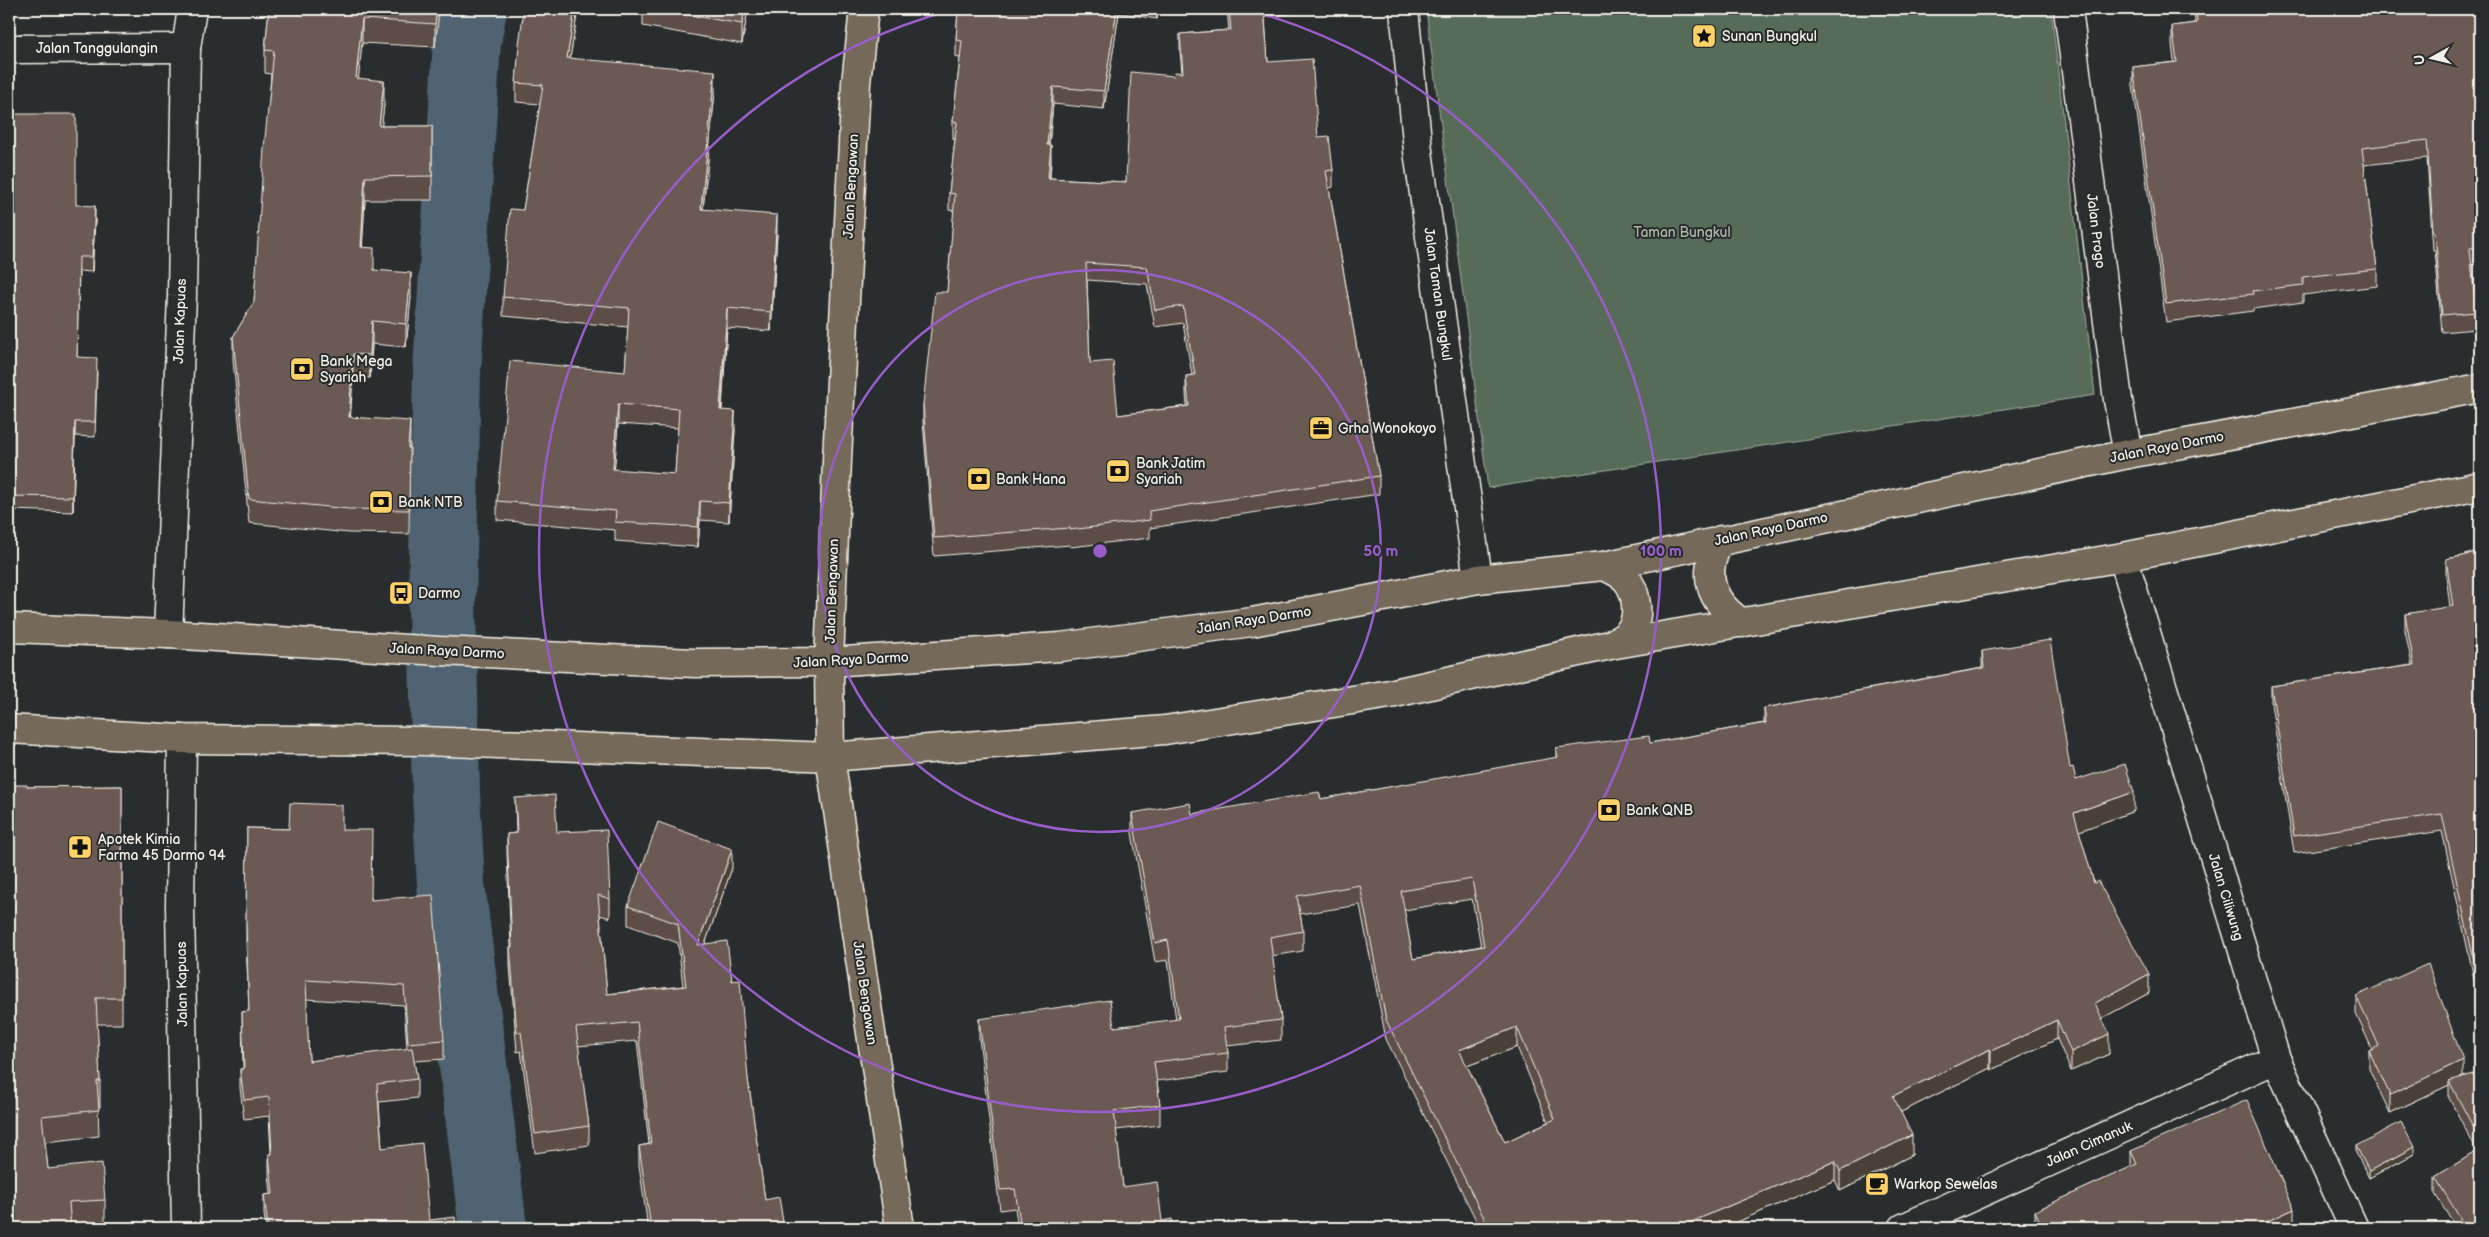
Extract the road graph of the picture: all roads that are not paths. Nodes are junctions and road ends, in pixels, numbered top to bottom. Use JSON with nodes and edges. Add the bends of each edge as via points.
{"nodes":[{"id":1,"x":192,"y":9,"type":"edge"},
{"id":2,"x":864,"y":9,"type":"edge"},
{"id":3,"x":1404,"y":9,"type":"edge"},
{"id":4,"x":2068,"y":9,"type":"edge"},
{"id":5,"x":186,"y":48,"type":"junction"},
{"id":6,"x":9,"y":49,"type":"edge"},
{"id":7,"x":2480,"y":388,"type":"edge"},
{"id":8,"x":2128,"y":454,"type":"junction"},
{"id":9,"x":2480,"y":486,"type":"edge"},
{"id":10,"x":1720,"y":540,"type":"junction"},
{"id":11,"x":2123,"y":557,"type":"junction"},
{"id":12,"x":1604,"y":566,"type":"junction"},
{"id":13,"x":1478,"y":579,"type":"junction"},
{"id":14,"x":1742,"y":623,"type":"junction"},
{"id":15,"x":9,"y":628,"type":"edge"},
{"id":16,"x":168,"y":634,"type":"junction"},
{"id":17,"x":1610,"y":645,"type":"junction"},
{"id":18,"x":829,"y":662,"type":"junction"},
{"id":19,"x":9,"y":729,"type":"edge"},
{"id":20,"x":182,"y":739,"type":"junction"},
{"id":21,"x":830,"y":757,"type":"junction"},
{"id":22,"x":2276,"y":1059,"type":"junction"},
{"id":23,"x":186,"y":1228,"type":"edge"},
{"id":24,"x":900,"y":1228,"type":"edge"},
{"id":25,"x":1903,"y":1228,"type":"edge"},
{"id":26,"x":2354,"y":1228,"type":"edge"}],
"edges":[{"from":1,"to":5,"type":"street","name":"Jalan Kapuas"},
{"from":2,"to":18,"type":"main road","name":"Jalan Bengawan","via":[[856,83]]},
{"from":3,"to":13,"type":"street","name":"Jalan Taman Bungkul","via":[[1418,152]]},
{"from":4,"to":8,"type":"street","name":"Jalan Progo","via":[[2118,400]]},
{"from":5,"to":6,"type":"street","name":"Jalan Tanggulangin"},
{"from":5,"to":16,"type":"street","name":"Jalan Kapuas","via":[[182,296]]},
{"from":7,"to":8,"type":"main road","name":"Jalan Raya Darmo"},
{"from":8,"to":10,"type":"main road","name":"Jalan Raya Darmo"},
{"from":9,"to":11,"type":"main road"},
{"from":10,"to":12,"type":"main road","name":"Jalan Raya Darmo"},
{"from":10,"to":14,"type":"main road","via":[[1710,569],[1714,592],[1729,615]]},
{"from":11,"to":14,"type":"main road"},
{"from":11,"to":22,"type":"street","name":"Jalan Ciliwung"},
{"from":12,"to":13,"type":"main road","name":"Jalan Raya Darmo"},
{"from":12,"to":17,"type":"main road","via":[[1629,582],[1636,602],[1631,630]]},
{"from":13,"to":18,"type":"main road","name":"Jalan Raya Darmo","via":[[1252,622],[1060,647]]},
{"from":14,"to":17,"type":"main road"},
{"from":15,"to":16,"type":"main road","name":"Jalan Raya Darmo"},
{"from":16,"to":18,"type":"main road","name":"Jalan Raya Darmo","via":[[440,651],[694,662]]},
{"from":17,"to":21,"type":"main road","via":[[1390,694],[1165,730]]},
{"from":18,"to":21,"type":"main road","name":"Jalan Bengawan"},
{"from":19,"to":20,"type":"main road"},
{"from":20,"to":21,"type":"main road","via":[[423,741]]},
{"from":20,"to":23,"type":"street","name":"Jalan Kapuas","via":[[180,907]]},
{"from":21,"to":24,"type":"main road","name":"Jalan Bengawan"},
{"from":22,"to":25,"type":"street","name":"Jalan Cimanuk"},
{"from":22,"to":26,"type":"street","name":"Jalan Ciliwung"}]}
